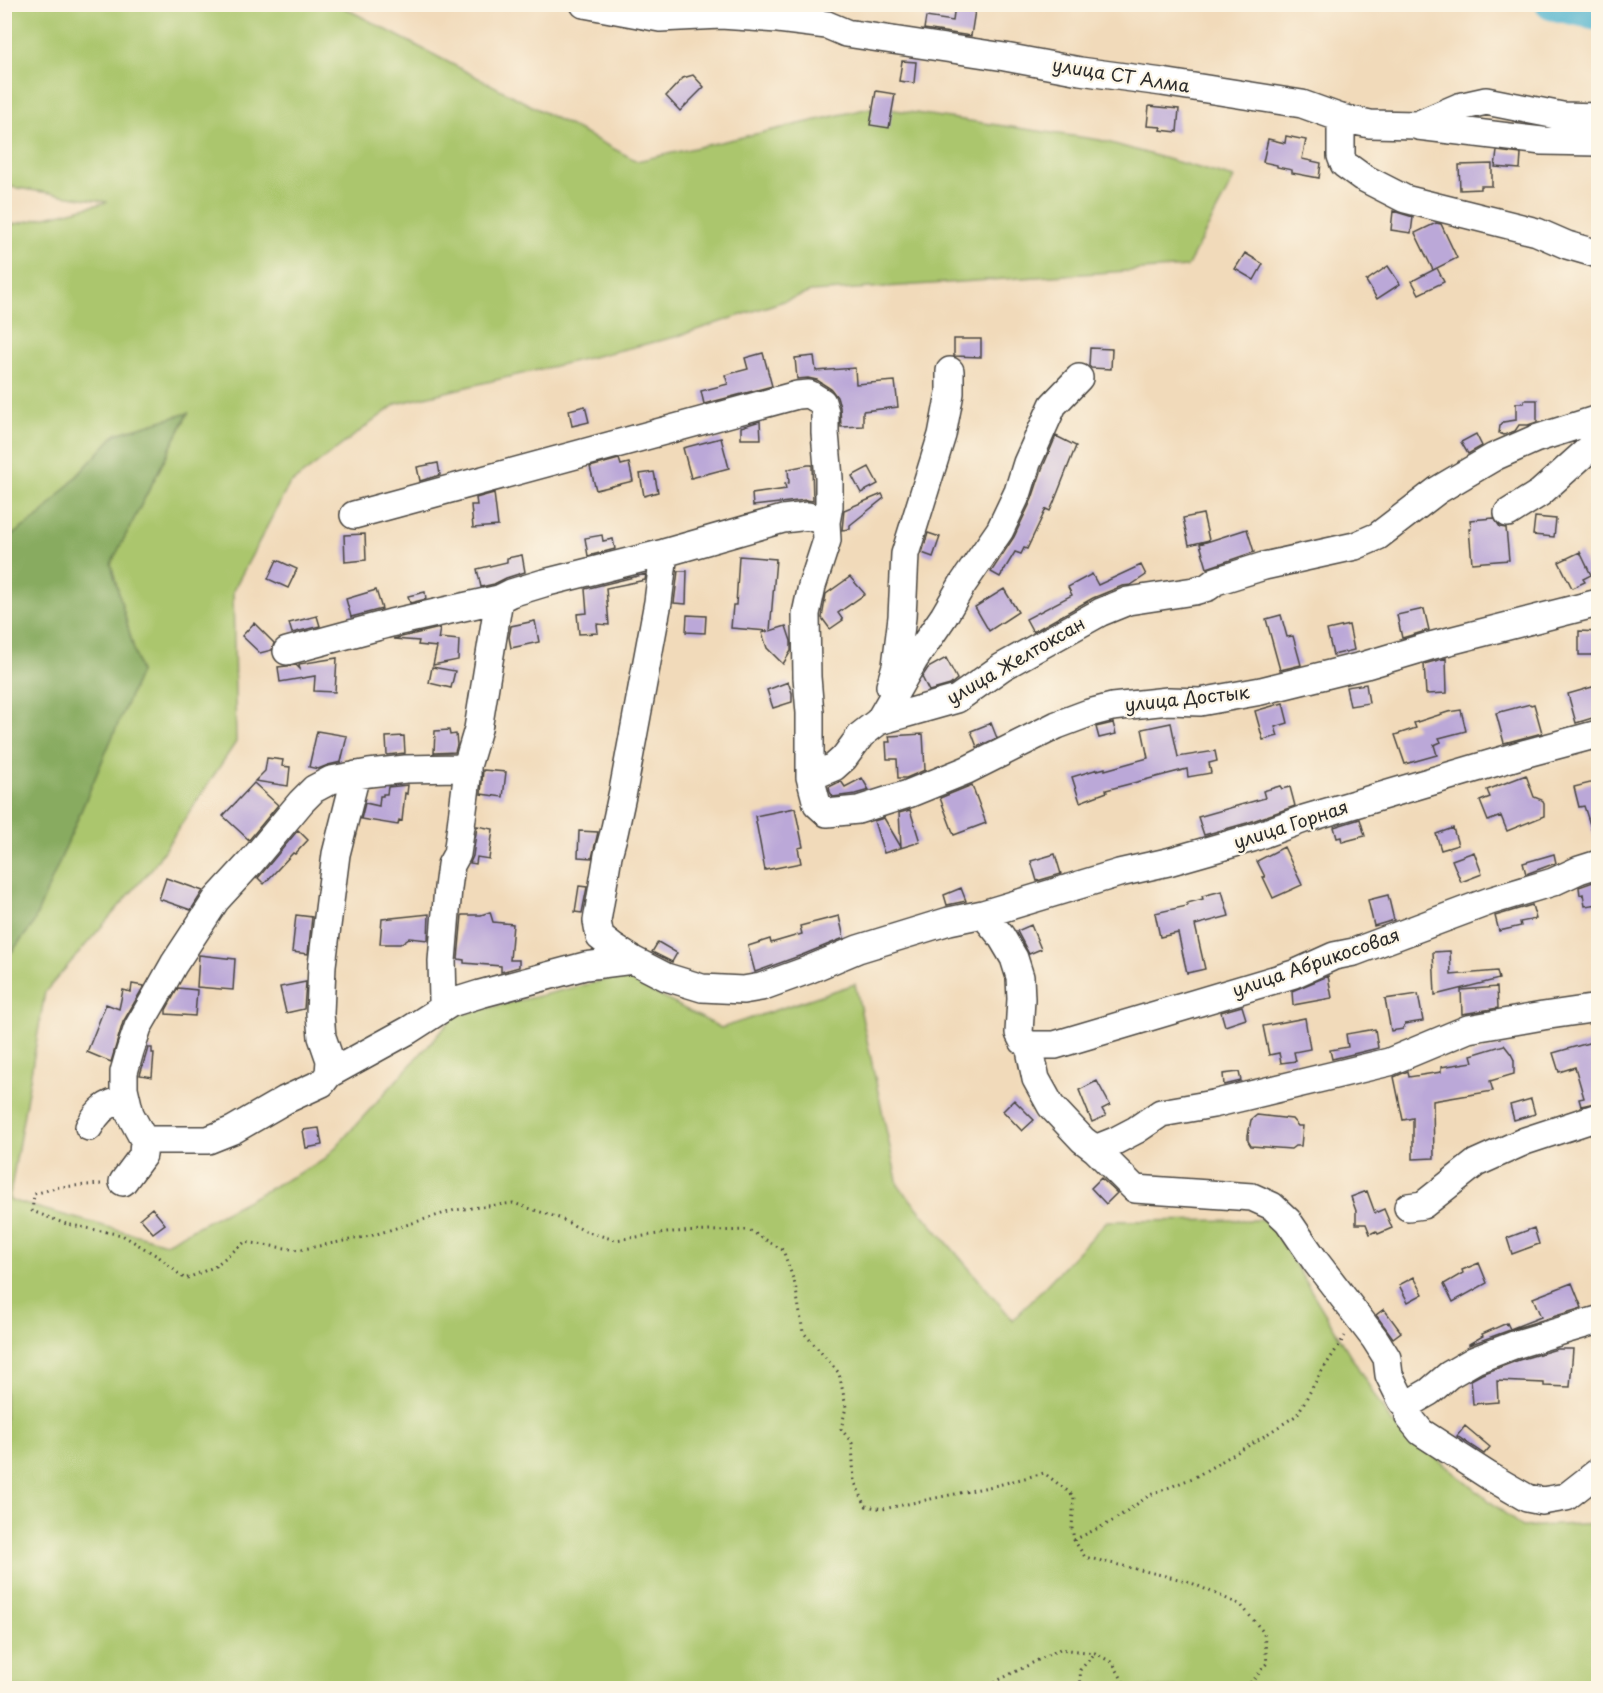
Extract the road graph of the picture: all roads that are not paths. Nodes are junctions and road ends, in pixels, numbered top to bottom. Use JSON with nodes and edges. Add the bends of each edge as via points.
{"nodes":[{"id":1,"x":585,"y":4,"type":"edge"},
{"id":2,"x":688,"y":18,"type":"edge"},
{"id":3,"x":1599,"y":117,"type":"edge"},
{"id":4,"x":1341,"y":118,"type":"junction"},
{"id":5,"x":1417,"y":125,"type":"junction"},
{"id":6,"x":1599,"y":141,"type":"edge"},
{"id":7,"x":1495,"y":239,"type":"dead end"},
{"id":8,"x":1567,"y":245,"type":"junction"},
{"id":9,"x":1599,"y":254,"type":"edge"},
{"id":10,"x":950,"y":371,"type":"dead end"},
{"id":11,"x":1079,"y":378,"type":"dead end"},
{"id":12,"x":1599,"y":419,"type":"edge"},
{"id":13,"x":1599,"y":441,"type":"edge"},
{"id":14,"x":1508,"y":513,"type":"dead end"},
{"id":15,"x":354,"y":515,"type":"dead end"},
{"id":16,"x":826,"y":522,"type":"junction"},
{"id":17,"x":664,"y":553,"type":"junction"},
{"id":18,"x":499,"y":599,"type":"junction"},
{"id":19,"x":1599,"y":603,"type":"edge"},
{"id":20,"x":286,"y":651,"type":"dead end"},
{"id":21,"x":879,"y":721,"type":"junction"},
{"id":22,"x":1599,"y":734,"type":"edge"},
{"id":23,"x":467,"y":766,"type":"junction"},
{"id":24,"x":356,"y":775,"type":"junction"},
{"id":25,"x":810,"y":777,"type":"junction"},
{"id":26,"x":1599,"y":864,"type":"edge"},
{"id":27,"x":983,"y":915,"type":"junction"},
{"id":28,"x":633,"y":960,"type":"junction"},
{"id":29,"x":451,"y":1003,"type":"junction"},
{"id":30,"x":1599,"y":1008,"type":"edge"},
{"id":31,"x":1029,"y":1045,"type":"junction"},
{"id":32,"x":329,"y":1074,"type":"junction"},
{"id":33,"x":126,"y":1099,"type":"junction"},
{"id":34,"x":1599,"y":1118,"type":"edge"},
{"id":35,"x":89,"y":1127,"type":"dead end"},
{"id":36,"x":144,"y":1140,"type":"junction"},
{"id":37,"x":1095,"y":1149,"type":"junction"},
{"id":38,"x":123,"y":1182,"type":"road end"},
{"id":39,"x":1408,"y":1207,"type":"dead end"},
{"id":40,"x":1599,"y":1320,"type":"edge"},
{"id":41,"x":1408,"y":1404,"type":"junction"},
{"id":42,"x":1599,"y":1472,"type":"edge"}],
"edges":[{"from":1,"to":2,"type":"street","name":"улица СТ Алма","via":[[660,18]]},
{"from":2,"to":4,"type":"street","name":"улица СТ Алма","via":[[721,15],[827,25],[846,33],[1080,72],[1302,104]]},
{"from":3,"to":5,"type":"street","via":[[1562,116],[1486,101],[1459,107]]},
{"from":4,"to":5,"type":"street","name":"улица СТ Алма","via":[[1370,124]]},
{"from":4,"to":8,"type":"street","via":[[1341,156],[1344,164],[1362,177],[1405,199],[1537,232]]},
{"from":5,"to":6,"type":"street","name":"улица СТ Алма","via":[[1542,141]]},
{"from":7,"to":8,"type":"street"},
{"from":8,"to":9,"type":"street"},
{"from":10,"to":21,"type":"street","via":[[942,435],[905,554],[896,666]]},
{"from":11,"to":21,"type":"street","via":[[1053,405],[1000,530],[914,660]]},
{"from":12,"to":21,"type":"street","name":"улица Желтоксан","via":[[1494,457],[1438,490],[1378,536],[1355,546],[1264,566],[1194,591],[1128,601],[1075,625],[1002,667],[957,699]]},
{"from":13,"to":14,"type":"street","via":[[1540,493]]},
{"from":15,"to":16,"type":"street","name":"улица Достык","via":[[809,394],[822,402],[825,412],[829,478]]},
{"from":16,"to":17,"type":"street","via":[[808,516],[783,519]]},
{"from":16,"to":25,"type":"street","name":"улица Достык","via":[[827,540],[806,614]]},
{"from":17,"to":18,"type":"street","via":[[544,583]]},
{"from":17,"to":28,"type":"street","name":"улица Горная","via":[[597,921],[600,937]]},
{"from":18,"to":20,"type":"street"},
{"from":18,"to":23,"type":"street"},
{"from":19,"to":25,"type":"street","name":"улица Достык","via":[[1261,691],[1200,702],[1168,701],[1089,713],[967,770],[858,810],[827,813],[817,804]]},
{"from":21,"to":25,"type":"street","name":"улица Желтоксан","via":[[861,735],[834,767]]},
{"from":22,"to":27,"type":"street","name":"улица Горная"},
{"from":23,"to":24,"type":"street"},
{"from":23,"to":29,"type":"street","via":[[462,826],[448,888],[442,961],[444,1000]]},
{"from":24,"to":32,"type":"street","via":[[336,854],[321,965],[320,1014],[330,1060]]},
{"from":24,"to":33,"type":"street","via":[[331,780],[314,789],[216,900],[138,1027],[124,1072]]},
{"from":26,"to":31,"type":"street","name":"улица Абрикосовая","via":[[1334,956],[1294,974],[1055,1045]]},
{"from":27,"to":28,"type":"street","name":"улица Горная","via":[[949,921],[858,949],[770,984],[743,990],[687,985]]},
{"from":27,"to":31,"type":"street","via":[[1001,936],[1017,968],[1021,999],[1019,1033]]},
{"from":28,"to":29,"type":"street","via":[[585,966]]},
{"from":29,"to":32,"type":"street"},
{"from":30,"to":37,"type":"street","via":[[1468,1029],[1389,1062],[1161,1113]]},
{"from":31,"to":37,"type":"street","via":[[1036,1079],[1051,1106]]},
{"from":32,"to":36,"type":"street","via":[[322,1083],[208,1140]]},
{"from":33,"to":35,"type":"street","via":[[104,1107]]},
{"from":33,"to":36,"type":"street"},
{"from":34,"to":39,"type":"street","via":[[1525,1141],[1476,1163],[1423,1205]]},
{"from":36,"to":38,"type":"street","via":[[144,1155]]},
{"from":37,"to":41,"type":"street","via":[[1136,1189],[1252,1197],[1272,1206],[1288,1221],[1387,1358],[1389,1375],[1402,1401]]},
{"from":40,"to":41,"type":"street","via":[[1475,1360]]},
{"from":41,"to":42,"type":"street","via":[[1409,1417],[1421,1432],[1527,1498],[1542,1501],[1566,1497]]}]}
